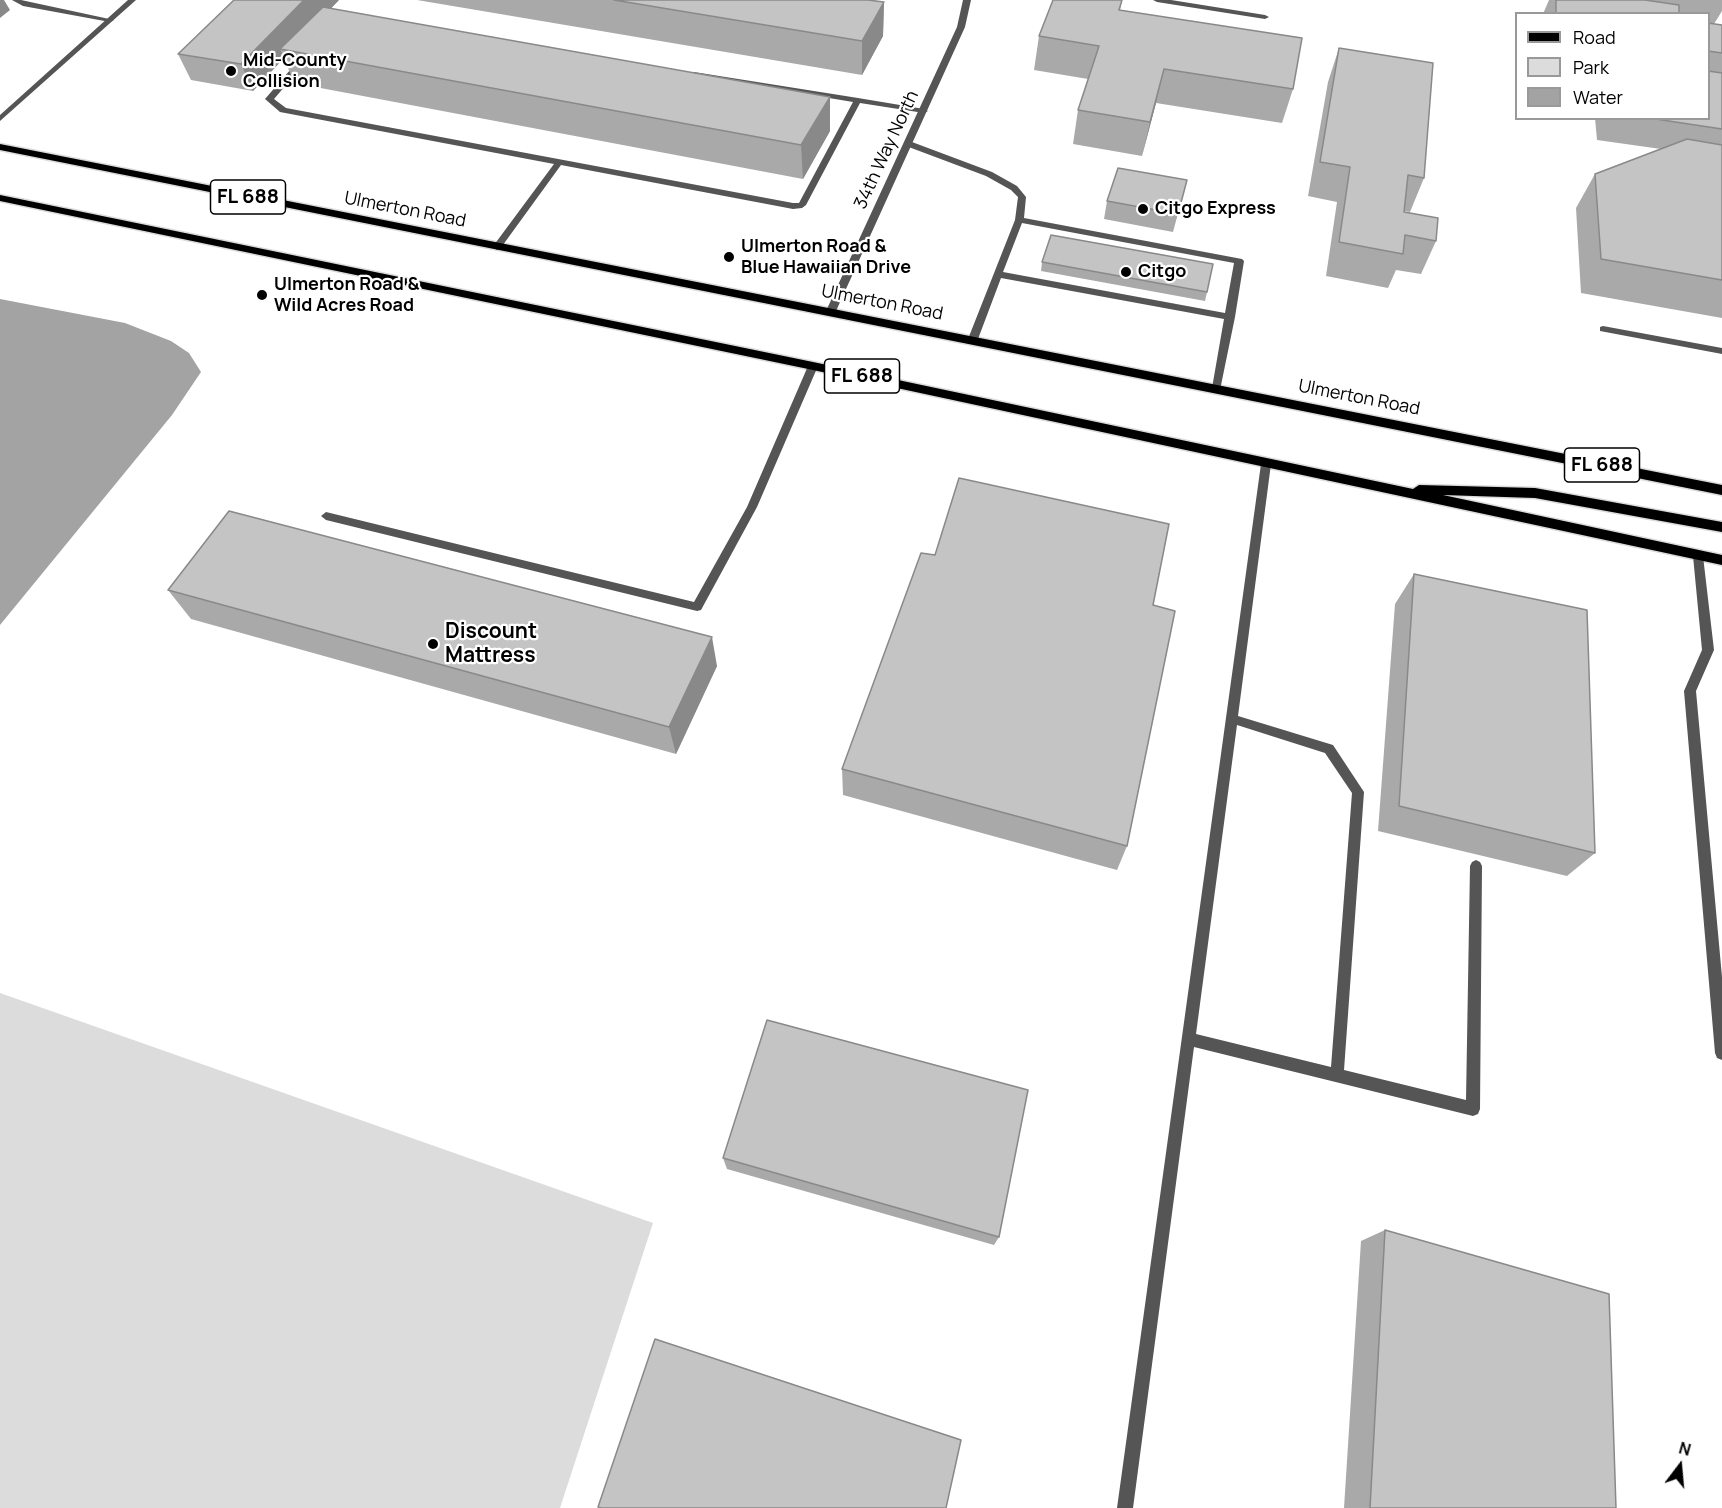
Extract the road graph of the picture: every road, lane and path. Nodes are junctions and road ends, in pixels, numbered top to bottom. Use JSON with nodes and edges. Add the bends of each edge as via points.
{"nodes":[{"id":1,"x":16,"y":0,"type":"edge"},
{"id":2,"x":132,"y":0,"type":"edge"},
{"id":3,"x":967,"y":0,"type":"edge"},
{"id":4,"x":1157,"y":0,"type":"edge"},
{"id":5,"x":1265,"y":18,"type":"dead end"},
{"id":6,"x":110,"y":20,"type":"junction"},
{"id":7,"x":307,"y":56,"type":"edge"},
{"id":8,"x":684,"y":72,"type":"edge"},
{"id":9,"x":858,"y":100,"type":"junction"},
{"id":10,"x":924,"y":111,"type":"junction"},
{"id":11,"x":0,"y":119,"type":"edge"},
{"id":12,"x":909,"y":144,"type":"junction"},
{"id":13,"x":0,"y":147,"type":"edge"},
{"id":14,"x":559,"y":162,"type":"junction"},
{"id":15,"x":0,"y":198,"type":"edge"},
{"id":16,"x":1019,"y":220,"type":"junction"},
{"id":17,"x":497,"y":247,"type":"junction"},
{"id":18,"x":998,"y":274,"type":"junction"},
{"id":19,"x":1114,"y":284,"type":"edge"},
{"id":20,"x":1164,"y":294,"type":"edge"},
{"id":21,"x":1111,"y":295,"type":"junction"},
{"id":22,"x":1161,"y":304,"type":"junction"},
{"id":23,"x":831,"y":312,"type":"junction"},
{"id":24,"x":1230,"y":317,"type":"junction"},
{"id":25,"x":1603,"y":329,"type":"dead end"},
{"id":26,"x":973,"y":339,"type":"junction"},
{"id":27,"x":1722,"y":351,"type":"edge"},
{"id":28,"x":813,"y":366,"type":"junction"},
{"id":29,"x":1217,"y":388,"type":"junction"},
{"id":30,"x":1266,"y":464,"type":"junction"},
{"id":31,"x":1383,"y":489,"type":"junction"},
{"id":32,"x":1722,"y":490,"type":"edge"},
{"id":33,"x":326,"y":516,"type":"dead end"},
{"id":34,"x":1722,"y":527,"type":"edge"},
{"id":35,"x":1698,"y":556,"type":"junction"},
{"id":36,"x":1722,"y":560,"type":"edge"},
{"id":37,"x":1232,"y":719,"type":"junction"},
{"id":38,"x":1476,"y":866,"type":"edge"},
{"id":39,"x":1188,"y":1038,"type":"junction"},
{"id":40,"x":1722,"y":1053,"type":"edge"},
{"id":41,"x":1337,"y":1076,"type":"junction"},
{"id":42,"x":1125,"y":1508,"type":"edge"}],
"edges":[{"from":1,"to":6,"type":"street"},
{"from":2,"to":6,"type":"street"},
{"from":3,"to":10,"type":"street","name":"34th Way North","via":[[961,27]]},
{"from":4,"to":5,"type":"street"},
{"from":6,"to":11,"type":"street"},
{"from":7,"to":14,"type":"street","via":[[269,99],[283,110]]},
{"from":8,"to":9,"type":"street"},
{"from":9,"to":10,"type":"street"},
{"from":9,"to":14,"type":"street","via":[[802,205]]},
{"from":10,"to":12,"type":"street","name":"34th Way North"},
{"from":12,"to":16,"type":"street","via":[[989,174],[1014,188],[1022,197]]},
{"from":12,"to":23,"type":"street","name":"34th Way North"},
{"from":13,"to":17,"type":"main road","name":"Ulmerton Road","number":"FL 688"},
{"from":14,"to":17,"type":"street"},
{"from":15,"to":28,"type":"main road","number":"FL 688"},
{"from":16,"to":18,"type":"street"},
{"from":16,"to":24,"type":"street","via":[[1089,238],[1239,261]]},
{"from":17,"to":23,"type":"main road","name":"Ulmerton Road","number":"FL 688"},
{"from":18,"to":21,"type":"street","via":[[1075,283]]},
{"from":18,"to":26,"type":"street"},
{"from":19,"to":21,"type":"street"},
{"from":20,"to":22,"type":"street"},
{"from":21,"to":22,"type":"street"},
{"from":22,"to":24,"type":"street"},
{"from":23,"to":26,"type":"main road","name":"Ulmerton Road","number":"FL 688"},
{"from":24,"to":29,"type":"street"},
{"from":25,"to":27,"type":"street"},
{"from":26,"to":29,"type":"main road","name":"Ulmerton Road","number":"FL 688"},
{"from":28,"to":30,"type":"main road","number":"FL 688"},
{"from":28,"to":33,"type":"street","via":[[753,507],[697,607]]},
{"from":29,"to":32,"type":"main road","name":"Ulmerton Road","number":"FL 688"},
{"from":30,"to":31,"type":"main road","number":"FL 688"},
{"from":30,"to":37,"type":"street"},
{"from":31,"to":34,"type":"main road","via":[[1535,493]]},
{"from":31,"to":35,"type":"main road","number":"FL 688"},
{"from":35,"to":36,"type":"main road","number":"FL 688"},
{"from":35,"to":40,"type":"street","via":[[1708,650],[1690,691]]},
{"from":37,"to":39,"type":"street"},
{"from":37,"to":41,"type":"street","via":[[1329,749],[1358,792]]},
{"from":38,"to":41,"type":"street","via":[[1473,1109]]},
{"from":39,"to":41,"type":"street"},
{"from":39,"to":42,"type":"street"}]}
